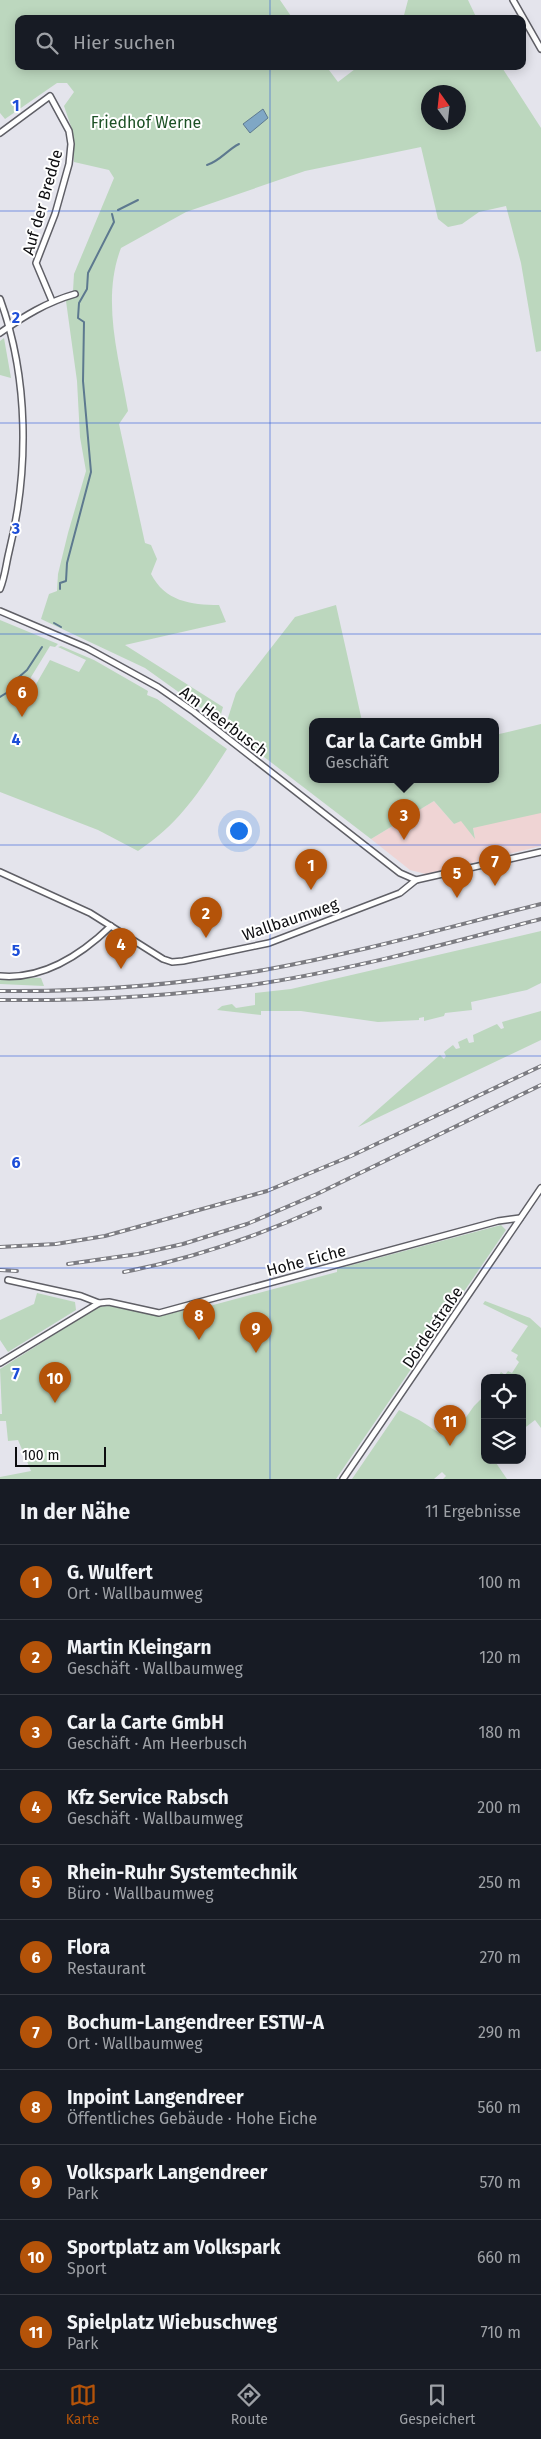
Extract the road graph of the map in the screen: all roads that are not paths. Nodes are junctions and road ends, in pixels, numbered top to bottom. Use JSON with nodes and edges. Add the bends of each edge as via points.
{"nodes":[{"id":1,"x":513,"y":0,"type":"edge"},
{"id":2,"x":522,"y":15,"type":"edge"},
{"id":3,"x":526,"y":23,"type":"edge"},
{"id":4,"x":541,"y":49,"type":"edge"},
{"id":5,"x":0,"y":133,"type":"edge"},
{"id":6,"x":75,"y":294,"type":"dead end"},
{"id":7,"x":0,"y":299,"type":"edge"},
{"id":8,"x":52,"y":301,"type":"junction"},
{"id":9,"x":9,"y":326,"type":"junction"},
{"id":10,"x":0,"y":333,"type":"edge"},
{"id":11,"x":0,"y":589,"type":"edge"},
{"id":12,"x":0,"y":611,"type":"edge"},
{"id":13,"x":541,"y":852,"type":"edge"},
{"id":14,"x":0,"y":872,"type":"edge"},
{"id":15,"x":416,"y":880,"type":"junction"},
{"id":16,"x":111,"y":926,"type":"junction"},
{"id":17,"x":0,"y":976,"type":"edge"},
{"id":18,"x":541,"y":1188,"type":"edge"},
{"id":19,"x":520,"y":1218,"type":"junction"},
{"id":20,"x":8,"y":1280,"type":"dead end"},
{"id":21,"x":99,"y":1303,"type":"junction"},
{"id":22,"x":0,"y":1363,"type":"edge"},
{"id":23,"x":343,"y":1479,"type":"edge"}],
"edges":[{"from":1,"to":2,"type":"street"},
{"from":3,"to":4,"type":"street"},
{"from":5,"to":8,"type":"street","name":"Auf der Bredde","via":[[50,96],[69,131],[70,159],[55,214],[36,263]]},
{"from":6,"to":8,"type":"street"},
{"from":7,"to":9,"type":"street"},
{"from":8,"to":9,"type":"street"},
{"from":9,"to":10,"type":"street"},
{"from":9,"to":11,"type":"street","via":[[19,379],[22,463],[17,514]]},
{"from":12,"to":15,"type":"street","name":"Am Heerbusch","via":[[86,648],[158,688],[194,712],[400,873]]},
{"from":13,"to":15,"type":"street","name":"Wallbaumweg"},
{"from":14,"to":16,"type":"street","name":"Wallbaumweg","via":[[54,895]]},
{"from":15,"to":16,"type":"street","name":"Wallbaumweg","via":[[400,892],[269,943],[183,962],[163,959]]},
{"from":16,"to":17,"type":"street","via":[[83,950],[39,973],[21,977]]},
{"from":18,"to":19,"type":"street","name":"Dördelstraße"},
{"from":19,"to":21,"type":"street","name":"Hohe Eiche","via":[[498,1221],[159,1313],[109,1302]]},
{"from":19,"to":23,"type":"street","name":"Dördelstraße"},
{"from":20,"to":21,"type":"street","name":"Hohe Eiche"},
{"from":21,"to":22,"type":"street"}]}
